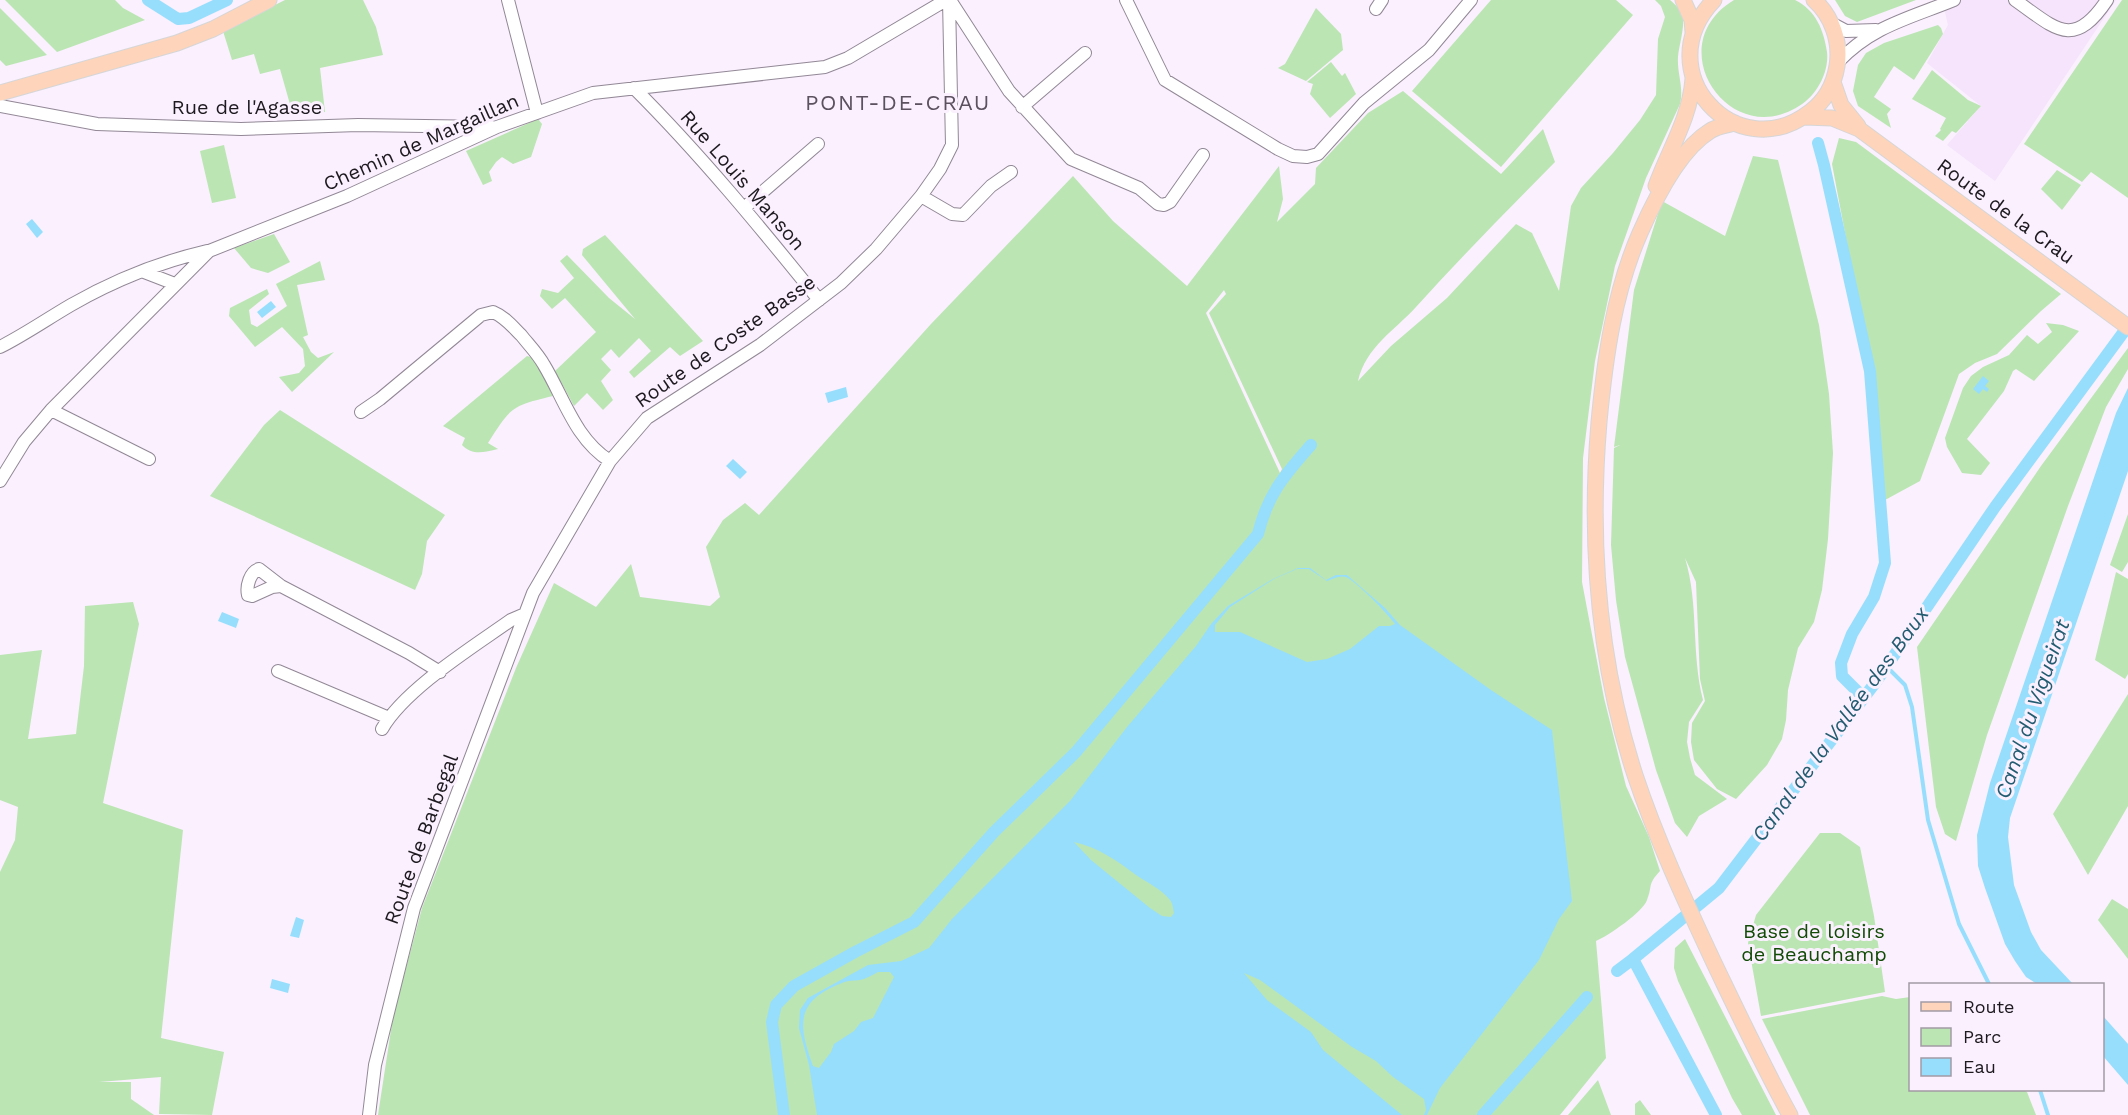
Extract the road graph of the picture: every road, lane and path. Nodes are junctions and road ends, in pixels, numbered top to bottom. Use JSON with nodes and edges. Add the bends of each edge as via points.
{"nodes":[{"id":1,"x":269,"y":0,"type":"edge"},
{"id":2,"x":508,"y":0,"type":"edge"},
{"id":3,"x":949,"y":0,"type":"edge"},
{"id":4,"x":1126,"y":0,"type":"edge"},
{"id":5,"x":1471,"y":0,"type":"edge"},
{"id":6,"x":1683,"y":0,"type":"edge"},
{"id":7,"x":1714,"y":0,"type":"edge"},
{"id":8,"x":1814,"y":0,"type":"edge"},
{"id":9,"x":1954,"y":0,"type":"edge"},
{"id":10,"x":2015,"y":0,"type":"edge"},
{"id":11,"x":2108,"y":0,"type":"edge"},
{"id":12,"x":1826,"y":12,"type":"edge"},
{"id":13,"x":1878,"y":30,"type":"junction"},
{"id":14,"x":1693,"y":32,"type":"junction"},
{"id":15,"x":1085,"y":53,"type":"dead end"},
{"id":16,"x":1838,"y":62,"type":"junction"},
{"id":17,"x":1693,"y":76,"type":"junction"},
{"id":18,"x":1833,"y":82,"type":"junction"},
{"id":19,"x":634,"y":88,"type":"junction"},
{"id":20,"x":0,"y":93,"type":"edge"},
{"id":21,"x":0,"y":106,"type":"edge"},
{"id":22,"x":1022,"y":107,"type":"junction"},
{"id":23,"x":537,"y":112,"type":"junction"},
{"id":24,"x":1804,"y":117,"type":"junction"},
{"id":25,"x":1736,"y":123,"type":"junction"},
{"id":26,"x":497,"y":127,"type":"junction"},
{"id":27,"x":1860,"y":129,"type":"junction"},
{"id":28,"x":818,"y":144,"type":"dead end"},
{"id":29,"x":1203,"y":155,"type":"dead end"},
{"id":30,"x":1011,"y":172,"type":"dead end"},
{"id":31,"x":921,"y":196,"type":"junction"},
{"id":32,"x":744,"y":208,"type":"junction"},
{"id":33,"x":1648,"y":215,"type":"junction"},
{"id":34,"x":209,"y":251,"type":"junction"},
{"id":35,"x":144,"y":272,"type":"junction"},
{"id":36,"x":175,"y":284,"type":"junction"},
{"id":37,"x":819,"y":300,"type":"junction"},
{"id":38,"x":2125,"y":324,"type":"edge"},
{"id":39,"x":0,"y":347,"type":"edge"},
{"id":40,"x":51,"y":410,"type":"junction"},
{"id":41,"x":361,"y":412,"type":"dead end"},
{"id":42,"x":149,"y":459,"type":"dead end"},
{"id":43,"x":610,"y":461,"type":"junction"},
{"id":44,"x":0,"y":482,"type":"edge"},
{"id":45,"x":281,"y":586,"type":"dead end"},
{"id":46,"x":525,"y":614,"type":"junction"},
{"id":47,"x":513,"y":651,"type":"joint"},
{"id":48,"x":278,"y":671,"type":"dead end"},
{"id":49,"x":440,"y":672,"type":"junction"},
{"id":50,"x":389,"y":718,"type":"junction"},
{"id":51,"x":382,"y":729,"type":"dead end"},
{"id":52,"x":369,"y":1115,"type":"edge"},
{"id":53,"x":1790,"y":1115,"type":"edge"}],
"edges":[{"from":1,"to":20,"type":"main road","via":[[177,43]]},
{"from":2,"to":23,"type":"street"},
{"from":3,"to":19,"type":"street","name":"Chemin de Margaillan","via":[[848,58],[825,67]]},
{"from":3,"to":22,"type":"street"},
{"from":3,"to":31,"type":"street","name":"Route de Coste Basse","via":[[952,145]]},
{"from":4,"to":5,"type":"street","via":[[1165,80],[1278,149],[1307,158],[1318,154],[1364,103],[1429,50]]},
{"from":6,"to":14,"type":"main road"},
{"from":7,"to":14,"type":"main road"},
{"from":8,"to":12,"type":"main road"},
{"from":9,"to":13,"type":"street"},
{"from":10,"to":11,"type":"street","via":[[2058,29],[2073,31],[2086,25]]},
{"from":12,"to":13,"type":"street","via":[[1846,31]]},
{"from":12,"to":16,"type":"main road","via":[[1838,48]]},
{"from":13,"to":16,"type":"street"},
{"from":14,"to":17,"type":"main road"},
{"from":15,"to":22,"type":"street"},
{"from":16,"to":18,"type":"main road"},
{"from":17,"to":25,"type":"main road","via":[[1709,105]]},
{"from":17,"to":33,"type":"main road","via":[[1692,98]]},
{"from":18,"to":24,"type":"main road"},
{"from":18,"to":27,"type":"main road","via":[[1841,105]]},
{"from":19,"to":23,"type":"street","name":"Chemin de Margaillan","via":[[593,93]]},
{"from":19,"to":32,"type":"street","name":"Rue Louis Manson"},
{"from":21,"to":26,"type":"street","name":"Rue de l'Agasse","via":[[97,124],[242,129],[358,125]]},
{"from":22,"to":29,"type":"street","via":[[1071,159],[1139,188],[1164,206]]},
{"from":23,"to":26,"type":"street","name":"Chemin de Margaillan"},
{"from":24,"to":25,"type":"main road","via":[[1770,129]]},
{"from":24,"to":27,"type":"main road","via":[[1832,118]]},
{"from":25,"to":33,"type":"main road","via":[[1711,130],[1700,139],[1677,167]]},
{"from":26,"to":34,"type":"street","name":"Chemin de Margaillan","via":[[347,196]]},
{"from":27,"to":38,"type":"main road","name":"Route de la Crau"},
{"from":28,"to":32,"type":"street"},
{"from":30,"to":31,"type":"street","via":[[963,214],[952,214]]},
{"from":31,"to":37,"type":"street","name":"Route de Coste Basse","via":[[876,249]]},
{"from":32,"to":37,"type":"street","name":"Rue Louis Manson"},
{"from":33,"to":53,"type":"main road","via":[[1621,288],[1605,366],[1595,468],[1594,532],[1601,620],[1612,686],[1635,775],[1669,865]]},
{"from":34,"to":35,"type":"street"},
{"from":34,"to":36,"type":"street","name":"Chemin de Margaillan"},
{"from":35,"to":36,"type":"street"},
{"from":35,"to":39,"type":"street","via":[[73,304]]},
{"from":36,"to":40,"type":"street","name":"Chemin de Margaillan"},
{"from":37,"to":43,"type":"street","name":"Route de Coste Basse","via":[[751,351],[647,418]]},
{"from":40,"to":42,"type":"street"},
{"from":40,"to":44,"type":"street","name":"Chemin de Margaillan","via":[[24,442]]},
{"from":41,"to":43,"type":"street","via":[[481,315],[493,312],[503,316],[544,363],[589,445]]},
{"from":43,"to":46,"type":"street","name":"Route de Coste Basse","via":[[541,578]]},
{"from":45,"to":49,"type":"street"},
{"from":46,"to":47,"type":"street","name":"Route de Coste Basse"},
{"from":46,"to":49,"type":"street"},
{"from":47,"to":52,"type":"street","name":"Route de Barbegal","via":[[414,908],[375,1065]]},
{"from":48,"to":50,"type":"street"},
{"from":49,"to":50,"type":"street"},
{"from":50,"to":51,"type":"street"}]}
